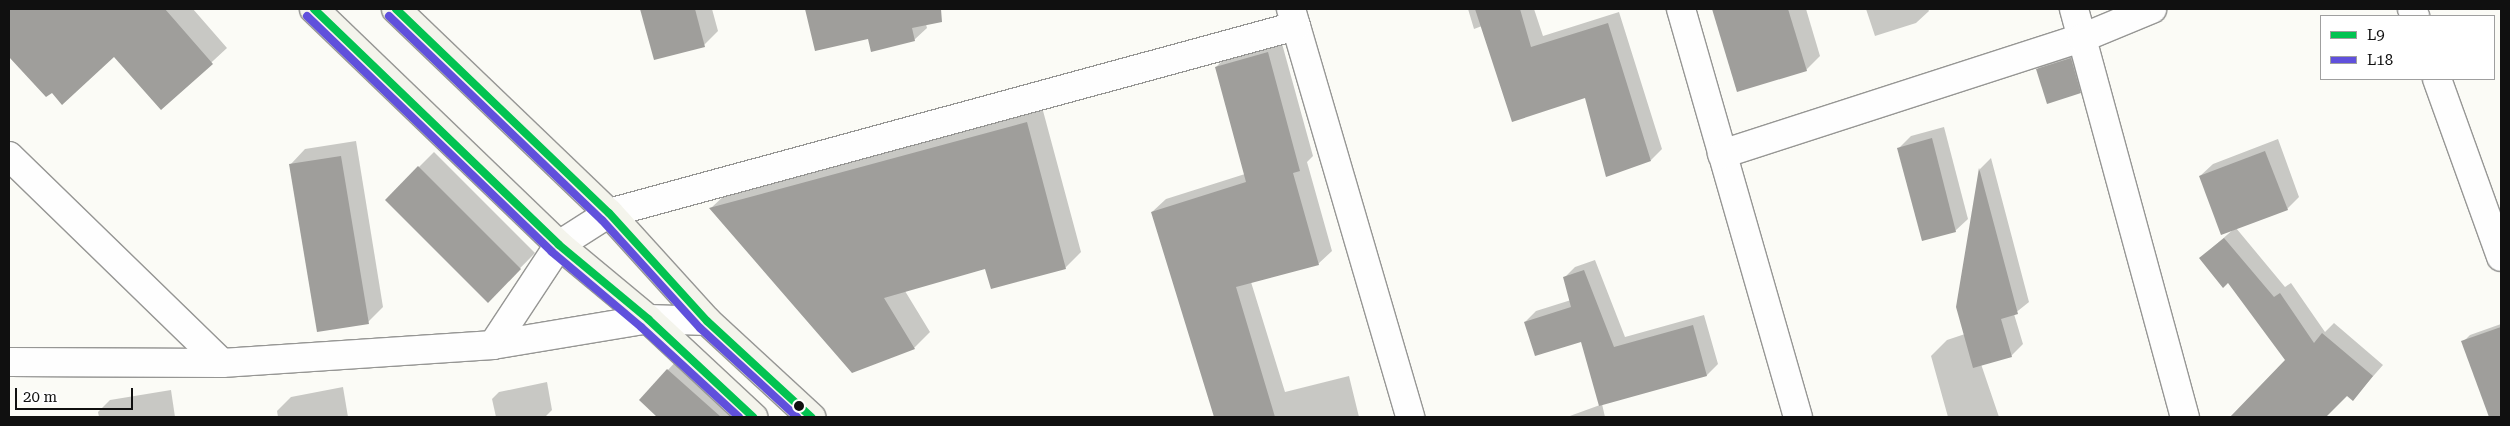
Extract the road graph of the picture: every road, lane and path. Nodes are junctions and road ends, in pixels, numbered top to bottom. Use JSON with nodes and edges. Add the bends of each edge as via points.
{"nodes":[{"id":1,"x":314,"y":9,"type":"edge"},
{"id":2,"x":396,"y":9,"type":"edge"},
{"id":3,"x":1681,"y":9,"type":"edge"},
{"id":4,"x":2074,"y":9,"type":"edge"},
{"id":5,"x":2152,"y":9,"type":"edge"},
{"id":6,"x":1293,"y":17,"type":"edge"},
{"id":7,"x":2082,"y":38,"type":"junction"},
{"id":8,"x":2437,"y":80,"type":"edge"},
{"id":9,"x":1722,"y":154,"type":"junction"},
{"id":10,"x":9,"y":156,"type":"edge"},
{"id":11,"x":609,"y":213,"type":"junction"},
{"id":12,"x":559,"y":245,"type":"junction"},
{"id":13,"x":2501,"y":257,"type":"edge"},
{"id":14,"x":648,"y":318,"type":"junction"},
{"id":15,"x":707,"y":321,"type":"junction"},
{"id":16,"x":493,"y":345,"type":"junction"},
{"id":17,"x":9,"y":362,"type":"edge"},
{"id":18,"x":222,"y":363,"type":"junction"},
{"id":19,"x":753,"y":417,"type":"edge"},
{"id":20,"x":811,"y":417,"type":"edge"},
{"id":21,"x":1410,"y":417,"type":"edge"},
{"id":22,"x":1798,"y":417,"type":"edge"},
{"id":23,"x":2185,"y":417,"type":"edge"}],
"edges":[{"from":1,"to":12,"type":"main road"},
{"from":2,"to":11,"type":"main road"},
{"from":3,"to":9,"type":"street"},
{"from":4,"to":7,"type":"street"},
{"from":5,"to":7,"type":"street"},
{"from":6,"to":11,"type":"street"},
{"from":6,"to":21,"type":"street"},
{"from":7,"to":9,"type":"street"},
{"from":7,"to":23,"type":"street"},
{"from":8,"to":13,"type":"street"},
{"from":9,"to":22,"type":"street"},
{"from":10,"to":18,"type":"street"},
{"from":11,"to":12,"type":"street"},
{"from":11,"to":15,"type":"main road"},
{"from":12,"to":14,"type":"main road"},
{"from":12,"to":16,"type":"street"},
{"from":14,"to":15,"type":"street"},
{"from":14,"to":16,"type":"street"},
{"from":14,"to":19,"type":"main road"},
{"from":15,"to":20,"type":"main road"},
{"from":16,"to":18,"type":"street"},
{"from":17,"to":18,"type":"street"}]}
